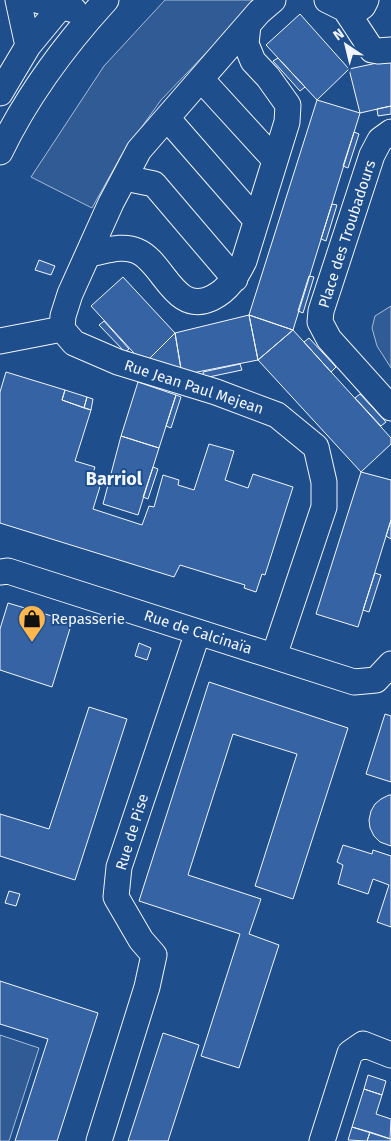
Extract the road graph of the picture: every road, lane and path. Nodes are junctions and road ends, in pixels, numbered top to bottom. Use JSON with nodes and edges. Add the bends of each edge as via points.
{"nodes":[{"id":1,"x":18,"y":0,"type":"edge"},
{"id":2,"x":36,"y":0,"type":"edge"},
{"id":3,"x":273,"y":0,"type":"edge"},
{"id":4,"x":346,"y":3,"type":"edge"},
{"id":5,"x":62,"y":4,"type":"edge"},
{"id":6,"x":98,"y":5,"type":"edge"},
{"id":7,"x":248,"y":25,"type":"junction"},
{"id":8,"x":28,"y":46,"type":"junction"},
{"id":9,"x":391,"y":50,"type":"edge"},
{"id":10,"x":201,"y":79,"type":"junction"},
{"id":11,"x":0,"y":93,"type":"edge"},
{"id":12,"x":167,"y":118,"type":"junction"},
{"id":13,"x":391,"y":132,"type":"edge"},
{"id":14,"x":0,"y":152,"type":"edge"},
{"id":15,"x":275,"y":160,"type":"junction"},
{"id":16,"x":125,"y":178,"type":"junction"},
{"id":17,"x":256,"y":220,"type":"junction"},
{"id":18,"x":88,"y":254,"type":"junction"},
{"id":19,"x":235,"y":279,"type":"junction"},
{"id":20,"x":62,"y":329,"type":"junction"},
{"id":21,"x":0,"y":341,"type":"edge"},
{"id":22,"x":391,"y":408,"type":"edge"},
{"id":23,"x":0,"y":572,"type":"edge"},
{"id":24,"x":198,"y":632,"type":"junction"},
{"id":25,"x":274,"y":656,"type":"junction"},
{"id":26,"x":391,"y":664,"type":"edge"},
{"id":27,"x":391,"y":1054,"type":"edge"},
{"id":28,"x":99,"y":1141,"type":"edge"},
{"id":29,"x":322,"y":1141,"type":"edge"}],
"edges":[{"from":1,"to":8,"type":"street"},
{"from":2,"to":5,"type":"street"},
{"from":3,"to":7,"type":"street"},
{"from":4,"to":9,"type":"street","via":[[372,50]]},
{"from":5,"to":6,"type":"street"},
{"from":5,"to":8,"type":"street"},
{"from":6,"to":14,"type":"street","via":[[49,68]]},
{"from":7,"to":10,"type":"street"},
{"from":7,"to":15,"type":"street","via":[[246,44],[253,61],[288,105],[287,122]]},
{"from":8,"to":11,"type":"street"},
{"from":10,"to":12,"type":"street"},
{"from":10,"to":15,"type":"street"},
{"from":12,"to":16,"type":"street","via":[[139,150]]},
{"from":12,"to":17,"type":"street"},
{"from":13,"to":22,"type":"street","name":"Place des Troubadours","via":[[380,140],[372,155],[320,322],[329,339]]},
{"from":15,"to":17,"type":"street"},
{"from":16,"to":18,"type":"street"},
{"from":16,"to":19,"type":"street","via":[[154,184]]},
{"from":17,"to":19,"type":"street"},
{"from":18,"to":19,"type":"street","via":[[120,248],[137,250],[149,259],[176,292],[190,300],[202,302],[218,295]]},
{"from":18,"to":20,"type":"street","via":[[70,294]]},
{"from":20,"to":21,"type":"street"},
{"from":20,"to":25,"type":"street","name":"Rue Jean Paul Mejean","via":[[74,343],[118,362],[216,392],[277,415],[316,448],[324,482],[324,507]]},
{"from":23,"to":24,"type":"street","name":"Rue de Calcinaïa","via":[[8,571]]},
{"from":24,"to":25,"type":"street","name":"Rue de Calcinaïa"},
{"from":24,"to":28,"type":"street","name":"Rue de Pise","via":[[119,867],[116,897],[141,940],[154,955]]},
{"from":25,"to":26,"type":"street","name":"Rue de Calcinaïa","via":[[354,682],[376,680]]},
{"from":27,"to":29,"type":"street","via":[[363,1044],[350,1053]]}]}
